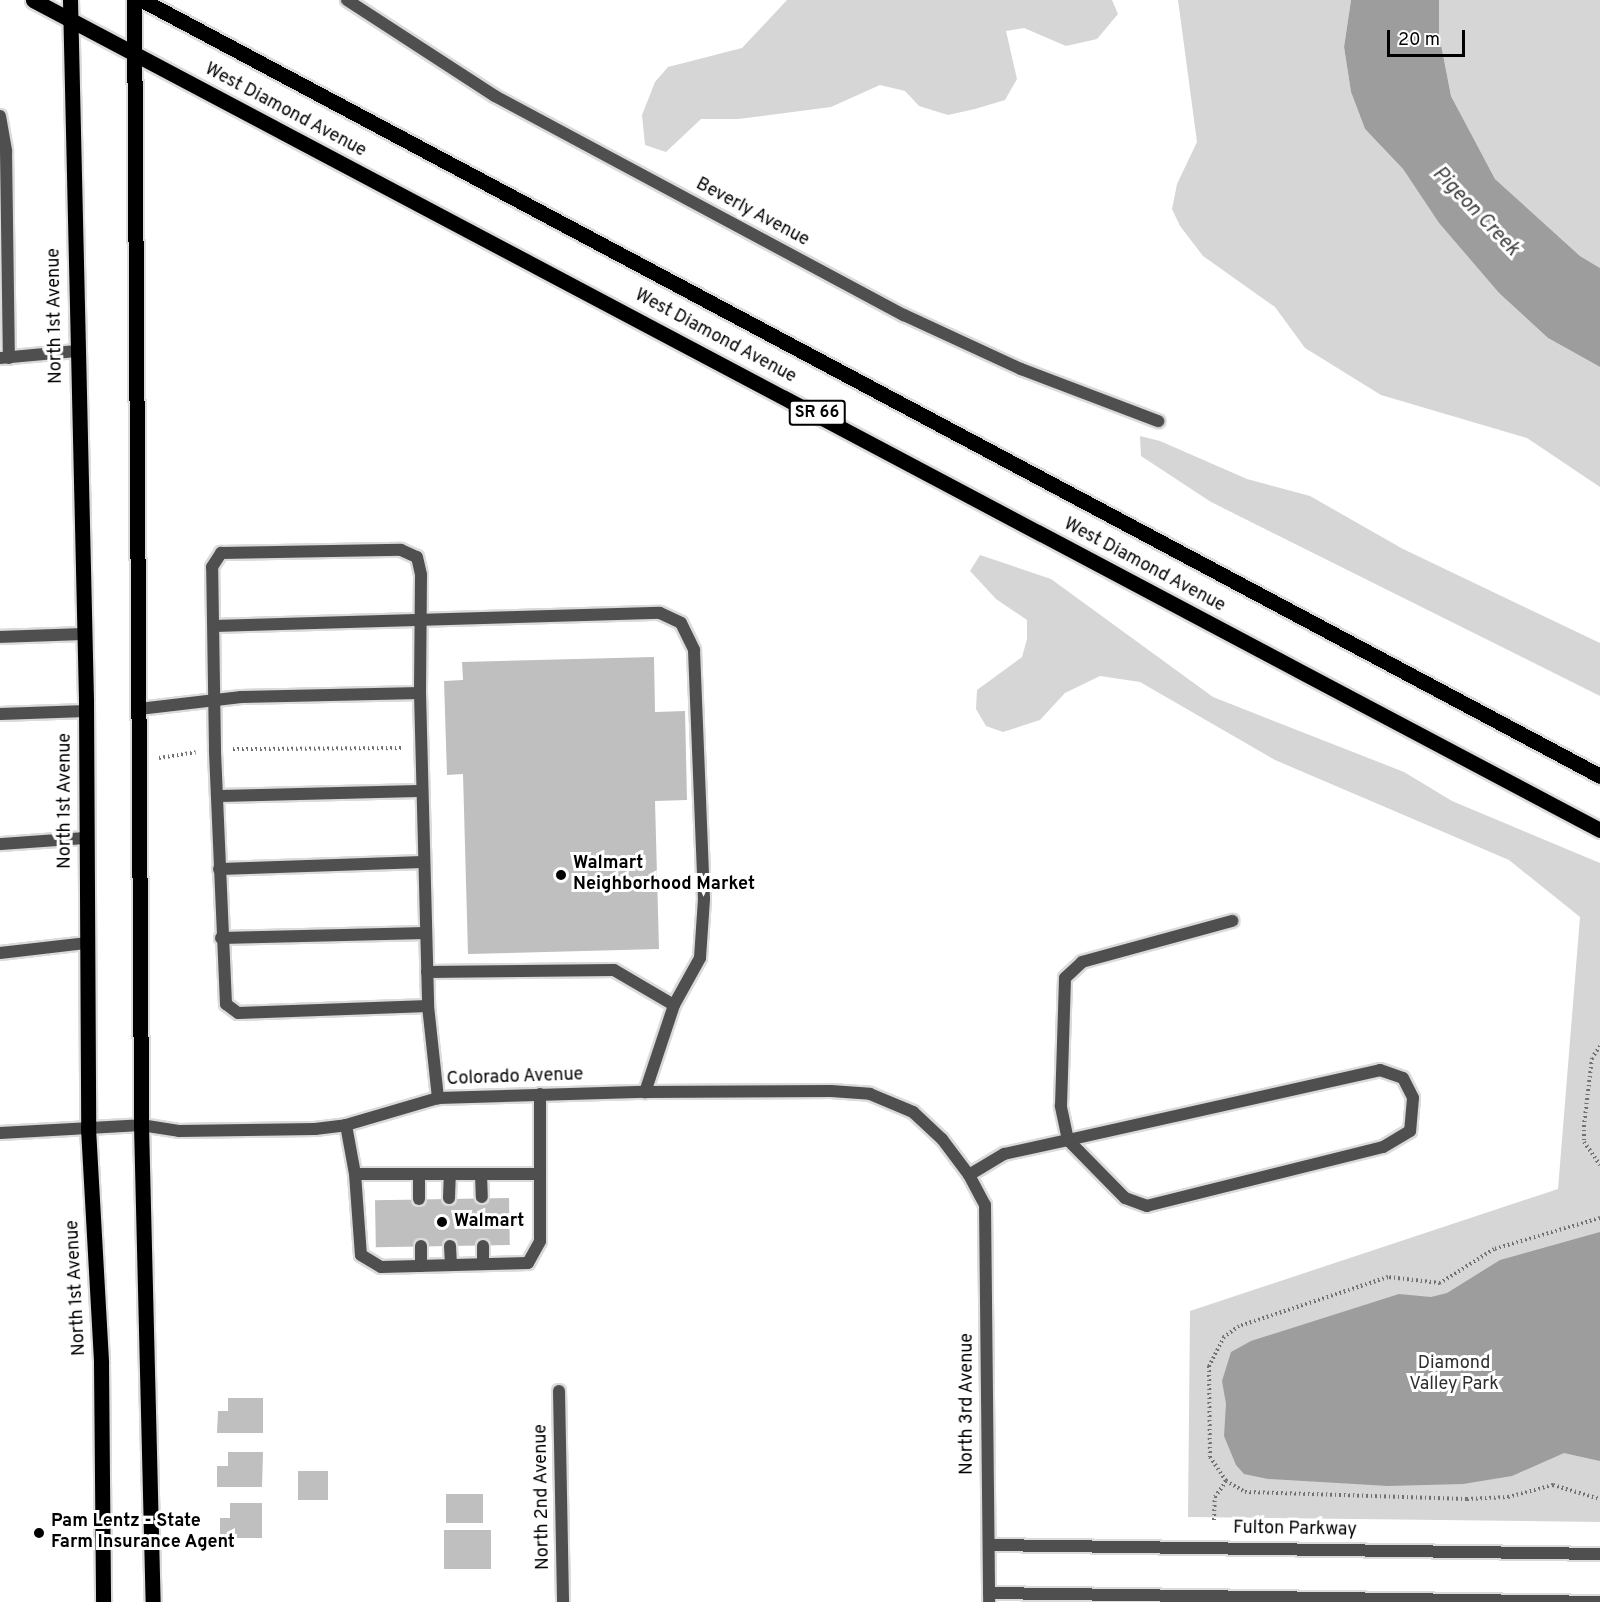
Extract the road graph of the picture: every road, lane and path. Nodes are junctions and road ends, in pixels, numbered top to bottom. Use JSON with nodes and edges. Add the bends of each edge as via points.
{"nodes":[{"id":1,"x":33,"y":0,"type":"edge"},
{"id":2,"x":70,"y":0,"type":"edge"},
{"id":3,"x":134,"y":0,"type":"edge"},
{"id":4,"x":142,"y":0,"type":"edge"},
{"id":5,"x":347,"y":0,"type":"edge"},
{"id":6,"x":70,"y":20,"type":"junction"},
{"id":7,"x":135,"y":54,"type":"junction"},
{"id":8,"x":0,"y":116,"type":"edge"},
{"id":9,"x":4,"y":289,"type":"edge"},
{"id":10,"x":76,"y":351,"type":"junction"},
{"id":11,"x":5,"y":358,"type":"edge"},
{"id":12,"x":1158,"y":421,"type":"dead end"},
{"id":13,"x":420,"y":619,"type":"junction"},
{"id":14,"x":214,"y":626,"type":"junction"},
{"id":15,"x":84,"y":634,"type":"junction"},
{"id":16,"x":0,"y":637,"type":"edge"},
{"id":17,"x":420,"y":693,"type":"junction"},
{"id":18,"x":214,"y":700,"type":"junction"},
{"id":19,"x":139,"y":709,"type":"junction"},
{"id":20,"x":86,"y":711,"type":"junction"},
{"id":21,"x":0,"y":714,"type":"edge"},
{"id":22,"x":215,"y":749,"type":"junction"},
{"id":23,"x":421,"y":749,"type":"junction"},
{"id":24,"x":138,"y":761,"type":"junction"},
{"id":25,"x":1600,"y":776,"type":"edge"},
{"id":26,"x":422,"y":791,"type":"junction"},
{"id":27,"x":217,"y":796,"type":"junction"},
{"id":28,"x":1600,"y":830,"type":"edge"},
{"id":29,"x":86,"y":838,"type":"junction"},
{"id":30,"x":0,"y":844,"type":"edge"},
{"id":31,"x":424,"y":861,"type":"junction"},
{"id":32,"x":219,"y":869,"type":"junction"},
{"id":33,"x":1232,"y":921,"type":"dead end"},
{"id":34,"x":426,"y":933,"type":"junction"},
{"id":35,"x":221,"y":938,"type":"junction"},
{"id":36,"x":87,"y":943,"type":"junction"},
{"id":37,"x":0,"y":953,"type":"edge"},
{"id":38,"x":427,"y":972,"type":"junction"},
{"id":39,"x":674,"y":1005,"type":"junction"},
{"id":40,"x":428,"y":1006,"type":"junction"},
{"id":41,"x":1600,"y":1046,"type":"edge"},
{"id":42,"x":645,"y":1092,"type":"junction"},
{"id":43,"x":540,"y":1094,"type":"junction"},
{"id":44,"x":438,"y":1098,"type":"junction"},
{"id":45,"x":141,"y":1125,"type":"junction"},
{"id":46,"x":346,"y":1125,"type":"junction"},
{"id":47,"x":88,"y":1128,"type":"junction"},
{"id":48,"x":0,"y":1133,"type":"edge"},
{"id":49,"x":1068,"y":1140,"type":"junction"},
{"id":50,"x":1600,"y":1165,"type":"edge"},
{"id":51,"x":355,"y":1174,"type":"junction"},
{"id":52,"x":419,"y":1174,"type":"junction"},
{"id":53,"x":450,"y":1174,"type":"junction"},
{"id":54,"x":481,"y":1174,"type":"junction"},
{"id":55,"x":540,"y":1174,"type":"junction"},
{"id":56,"x":969,"y":1175,"type":"junction"},
{"id":57,"x":482,"y":1197,"type":"dead end"},
{"id":58,"x":449,"y":1198,"type":"dead end"},
{"id":59,"x":419,"y":1199,"type":"dead end"},
{"id":60,"x":984,"y":1205,"type":"joint"},
{"id":61,"x":1600,"y":1218,"type":"edge"},
{"id":62,"x":420,"y":1246,"type":"dead end"},
{"id":63,"x":450,"y":1246,"type":"dead end"},
{"id":64,"x":483,"y":1246,"type":"dead end"},
{"id":65,"x":483,"y":1264,"type":"junction"},
{"id":66,"x":451,"y":1265,"type":"junction"},
{"id":67,"x":421,"y":1266,"type":"junction"},
{"id":68,"x":559,"y":1391,"type":"dead end"},
{"id":69,"x":1226,"y":1481,"type":"junction"},
{"id":70,"x":1600,"y":1499,"type":"edge"},
{"id":71,"x":1214,"y":1520,"type":"dead end"},
{"id":72,"x":988,"y":1545,"type":"junction"},
{"id":73,"x":1600,"y":1554,"type":"edge"},
{"id":74,"x":989,"y":1597,"type":"edge"},
{"id":75,"x":104,"y":1602,"type":"edge"},
{"id":76,"x":153,"y":1602,"type":"edge"},
{"id":77,"x":563,"y":1602,"type":"edge"},
{"id":78,"x":1600,"y":1602,"type":"edge"}],
"edges":[{"from":1,"to":6,"type":"main road","name":"West Diamond Avenue","number":"SR 66"},
{"from":2,"to":6,"type":"main road","name":"North 1st Avenue"},
{"from":3,"to":7,"type":"main road"},
{"from":4,"to":25,"type":"main road","name":"West Diamond Avenue","number":"SR 66"},
{"from":5,"to":12,"type":"street","name":"Beverly Avenue","via":[[495,96],[904,315],[1021,369]]},
{"from":6,"to":7,"type":"main road","name":"West Diamond Avenue","number":"SR 66"},
{"from":6,"to":10,"type":"main road","name":"North 1st Avenue"},
{"from":7,"to":19,"type":"main road"},
{"from":7,"to":28,"type":"main road","name":"West Diamond Avenue","number":"SR 66"},
{"from":8,"to":9,"type":"street","via":[[6,151]]},
{"from":9,"to":11,"type":"street"},
{"from":10,"to":11,"type":"street"},
{"from":10,"to":15,"type":"main road","name":"North 1st Avenue"},
{"from":13,"to":14,"type":"street"},
{"from":13,"to":14,"type":"street","via":[[421,575],[417,557],[401,550],[221,553],[212,567]]},
{"from":13,"to":17,"type":"street"},
{"from":13,"to":39,"type":"street","via":[[660,613],[681,623],[694,650],[704,899],[700,958]]},
{"from":14,"to":18,"type":"street"},
{"from":15,"to":16,"type":"street"},
{"from":15,"to":20,"type":"main road","name":"North 1st Avenue"},
{"from":17,"to":18,"type":"street"},
{"from":17,"to":23,"type":"street"},
{"from":18,"to":19,"type":"street"},
{"from":18,"to":22,"type":"street"},
{"from":19,"to":24,"type":"main road"},
{"from":20,"to":21,"type":"street"},
{"from":20,"to":29,"type":"main road","name":"North 1st Avenue"},
{"from":22,"to":23,"type":"path"},
{"from":22,"to":24,"type":"path"},
{"from":22,"to":27,"type":"street"},
{"from":23,"to":26,"type":"street"},
{"from":24,"to":45,"type":"main road"},
{"from":26,"to":27,"type":"street"},
{"from":26,"to":31,"type":"street"},
{"from":27,"to":32,"type":"street"},
{"from":29,"to":30,"type":"street"},
{"from":29,"to":36,"type":"main road","name":"North 1st Avenue"},
{"from":31,"to":32,"type":"street"},
{"from":31,"to":34,"type":"street"},
{"from":32,"to":35,"type":"street"},
{"from":33,"to":49,"type":"street","via":[[1082,962],[1065,978],[1061,1107]]},
{"from":34,"to":35,"type":"street"},
{"from":34,"to":38,"type":"street"},
{"from":35,"to":40,"type":"street","via":[[226,1004],[238,1013]]},
{"from":36,"to":37,"type":"street"},
{"from":36,"to":47,"type":"main road","name":"North 1st Avenue"},
{"from":38,"to":39,"type":"street","via":[[614,970]]},
{"from":38,"to":40,"type":"street"},
{"from":39,"to":42,"type":"street"},
{"from":40,"to":44,"type":"street"},
{"from":41,"to":50,"type":"path","via":[[1592,1058],[1584,1142]]},
{"from":42,"to":43,"type":"street","name":"Colorado Avenue"},
{"from":42,"to":56,"type":"street","name":"Colorado Avenue","via":[[870,1094],[913,1112],[942,1139]]},
{"from":43,"to":44,"type":"street","name":"Colorado Avenue"},
{"from":43,"to":55,"type":"street"},
{"from":44,"to":46,"type":"street","name":"Colorado Avenue"},
{"from":45,"to":46,"type":"street","name":"Colorado Avenue","via":[[179,1131]]},
{"from":45,"to":47,"type":"street","name":"Colorado Avenue"},
{"from":45,"to":76,"type":"main road"},
{"from":46,"to":51,"type":"street"},
{"from":47,"to":48,"type":"street","name":"Colorado Avenue"},
{"from":47,"to":75,"type":"main road","name":"North 1st Avenue","via":[[101,1363]]},
{"from":49,"to":49,"type":"street","via":[[1380,1070],[1403,1078],[1413,1098],[1410,1131],[1383,1147],[1147,1206],[1125,1198]]},
{"from":49,"to":56,"type":"street","via":[[1004,1154]]},
{"from":51,"to":52,"type":"street"},
{"from":51,"to":67,"type":"street","via":[[361,1255],[381,1267]]},
{"from":52,"to":53,"type":"street"},
{"from":52,"to":59,"type":"street"},
{"from":53,"to":54,"type":"street"},
{"from":53,"to":58,"type":"street"},
{"from":54,"to":55,"type":"street"},
{"from":54,"to":57,"type":"street"},
{"from":55,"to":65,"type":"street","via":[[540,1241],[528,1263]]},
{"from":56,"to":60,"type":"street","name":"Colorado Avenue"},
{"from":60,"to":72,"type":"street","name":"North 3rd Avenue"},
{"from":61,"to":69,"type":"path","via":[[1494,1249],[1440,1282],[1388,1277],[1239,1326],[1224,1337],[1209,1366],[1210,1457]]},
{"from":62,"to":67,"type":"street"},
{"from":63,"to":66,"type":"street"},
{"from":64,"to":65,"type":"street"},
{"from":65,"to":66,"type":"street"},
{"from":66,"to":67,"type":"street"},
{"from":68,"to":77,"type":"street","name":"North 2nd Avenue"},
{"from":69,"to":70,"type":"path","via":[[1245,1492],[1265,1496],[1467,1499],[1508,1497],[1553,1485]]},
{"from":69,"to":71,"type":"path","via":[[1215,1497]]},
{"from":72,"to":73,"type":"street","name":"Fulton Parkway"},
{"from":72,"to":74,"type":"street","name":"North 3rd Avenue"},
{"from":74,"to":78,"type":"street"}]}
